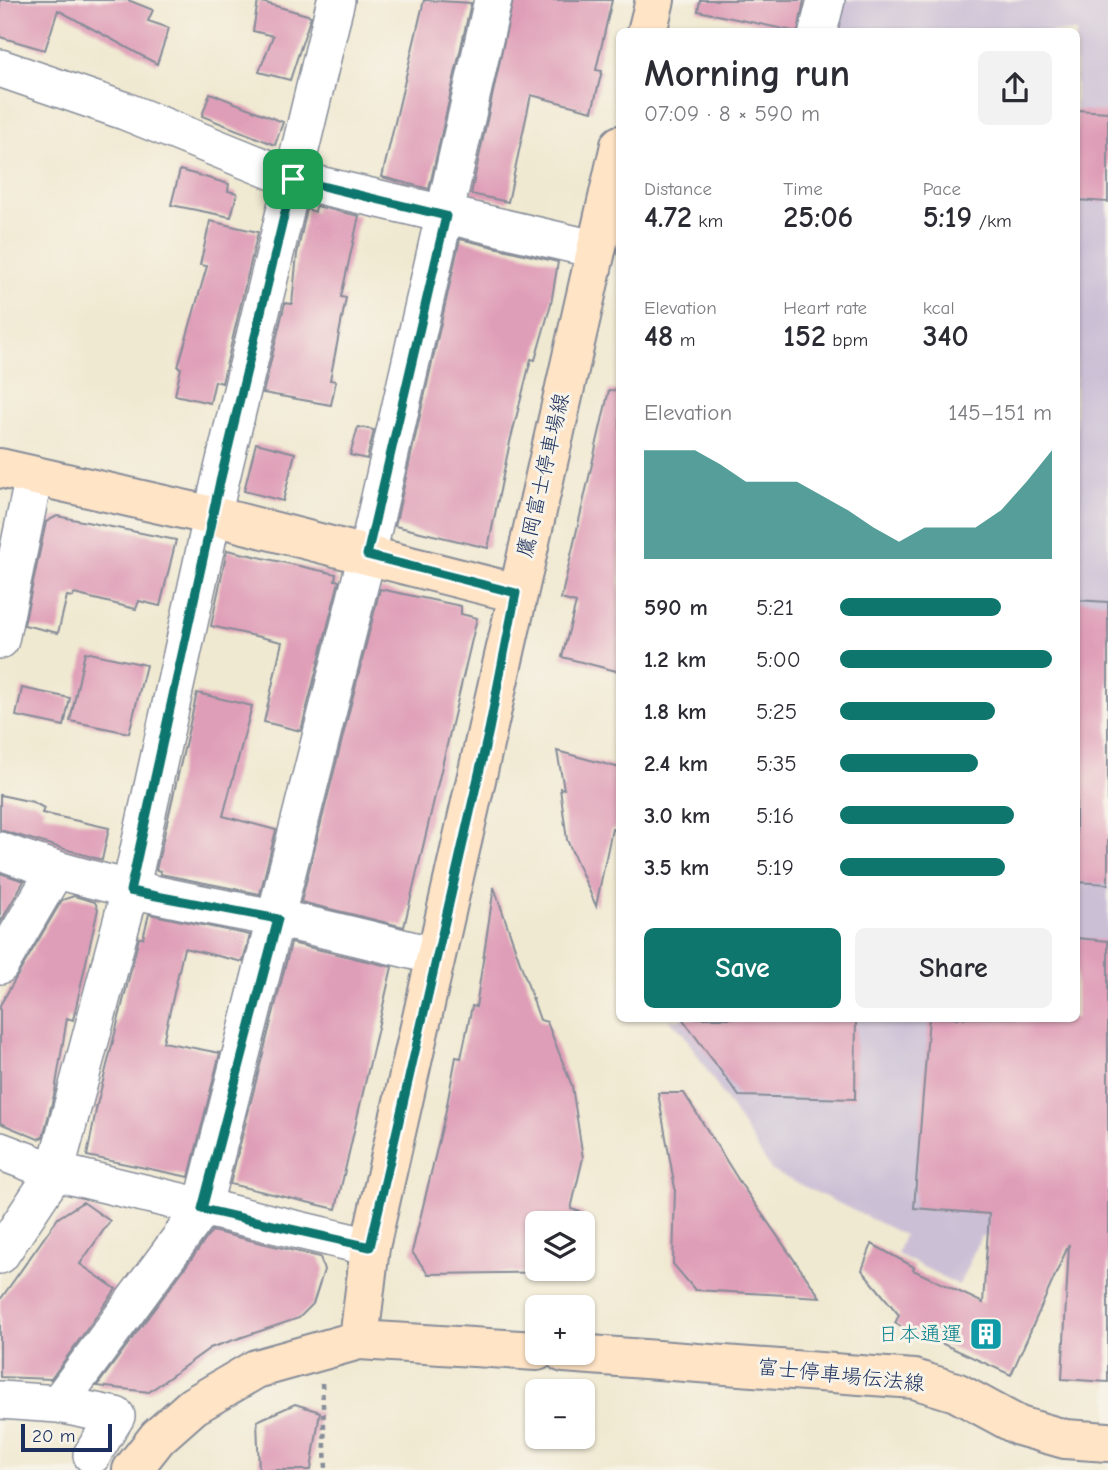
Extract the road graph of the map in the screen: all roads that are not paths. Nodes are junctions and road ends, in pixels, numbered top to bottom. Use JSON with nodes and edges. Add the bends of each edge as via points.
{"nodes":[{"id":1,"x":336,"y":0,"type":"edge"},
{"id":2,"x":494,"y":0,"type":"edge"},
{"id":3,"x":655,"y":0,"type":"edge"},
{"id":4,"x":826,"y":0,"type":"edge"},
{"id":5,"x":648,"y":28,"type":"edge"},
{"id":6,"x":819,"y":28,"type":"edge"},
{"id":7,"x":0,"y":68,"type":"edge"},
{"id":8,"x":616,"y":161,"type":"edge"},
{"id":9,"x":293,"y":179,"type":"junction"},
{"id":10,"x":446,"y":216,"type":"junction"},
{"id":11,"x":594,"y":248,"type":"junction"},
{"id":12,"x":17,"y":472,"type":"edge"},
{"id":13,"x":213,"y":516,"type":"junction"},
{"id":14,"x":367,"y":555,"type":"junction"},
{"id":15,"x":516,"y":593,"type":"junction"},
{"id":16,"x":0,"y":640,"type":"edge"},
{"id":17,"x":0,"y":850,"type":"edge"},
{"id":18,"x":55,"y":871,"type":"junction"},
{"id":19,"x":130,"y":891,"type":"junction"},
{"id":20,"x":278,"y":919,"type":"junction"},
{"id":21,"x":435,"y":956,"type":"junction"},
{"id":22,"x":0,"y":965,"type":"edge"},
{"id":23,"x":0,"y":1152,"type":"edge"},
{"id":24,"x":55,"y":1172,"type":"junction"},
{"id":25,"x":202,"y":1209,"type":"junction"},
{"id":26,"x":370,"y":1247,"type":"junction"},
{"id":27,"x":0,"y":1255,"type":"edge"},
{"id":28,"x":359,"y":1340,"type":"junction"},
{"id":29,"x":525,"y":1350,"type":"edge"},
{"id":30,"x":595,"y":1355,"type":"edge"},
{"id":31,"x":0,"y":1400,"type":"edge"},
{"id":32,"x":58,"y":1404,"type":"junction"},
{"id":33,"x":1108,"y":1442,"type":"edge"},
{"id":34,"x":92,"y":1455,"type":"dead end"},
{"id":35,"x":132,"y":1470,"type":"edge"}],
"edges":[{"from":1,"to":9,"type":"street"},
{"from":2,"to":10,"type":"street"},
{"from":3,"to":5,"type":"main road"},
{"from":4,"to":6,"type":"street"},
{"from":7,"to":9,"type":"street","via":[[125,111]]},
{"from":8,"to":11,"type":"main road","name":"鷹岡富士停車場線"},
{"from":9,"to":10,"type":"street"},
{"from":9,"to":13,"type":"street"},
{"from":10,"to":11,"type":"street"},
{"from":10,"to":14,"type":"street"},
{"from":11,"to":15,"type":"main road","name":"鷹岡富士停車場線"},
{"from":12,"to":13,"type":"main road"},
{"from":12,"to":16,"type":"street"},
{"from":13,"to":14,"type":"main road"},
{"from":13,"to":19,"type":"street"},
{"from":14,"to":15,"type":"main road"},
{"from":14,"to":20,"type":"street"},
{"from":15,"to":21,"type":"main road","name":"鷹岡富士停車場線"},
{"from":17,"to":18,"type":"street"},
{"from":18,"to":19,"type":"street"},
{"from":18,"to":22,"type":"street"},
{"from":19,"to":20,"type":"street"},
{"from":19,"to":24,"type":"street"},
{"from":20,"to":21,"type":"street"},
{"from":20,"to":25,"type":"street"},
{"from":21,"to":26,"type":"main road","name":"鷹岡富士停車場線"},
{"from":23,"to":24,"type":"street"},
{"from":24,"to":25,"type":"street"},
{"from":24,"to":27,"type":"street"},
{"from":25,"to":26,"type":"street"},
{"from":25,"to":32,"type":"street"},
{"from":26,"to":28,"type":"main road","name":"鷹岡富士停車場線"},
{"from":28,"to":29,"type":"main road"},
{"from":28,"to":35,"type":"main road","via":[[256,1368],[193,1406],[158,1437]]},
{"from":30,"to":33,"type":"main road","name":"富士停車場伝法線","via":[[914,1379],[956,1392],[1019,1426],[1065,1439]]},
{"from":31,"to":32,"type":"street"},
{"from":32,"to":34,"type":"street","via":[[116,1416]]}]}
